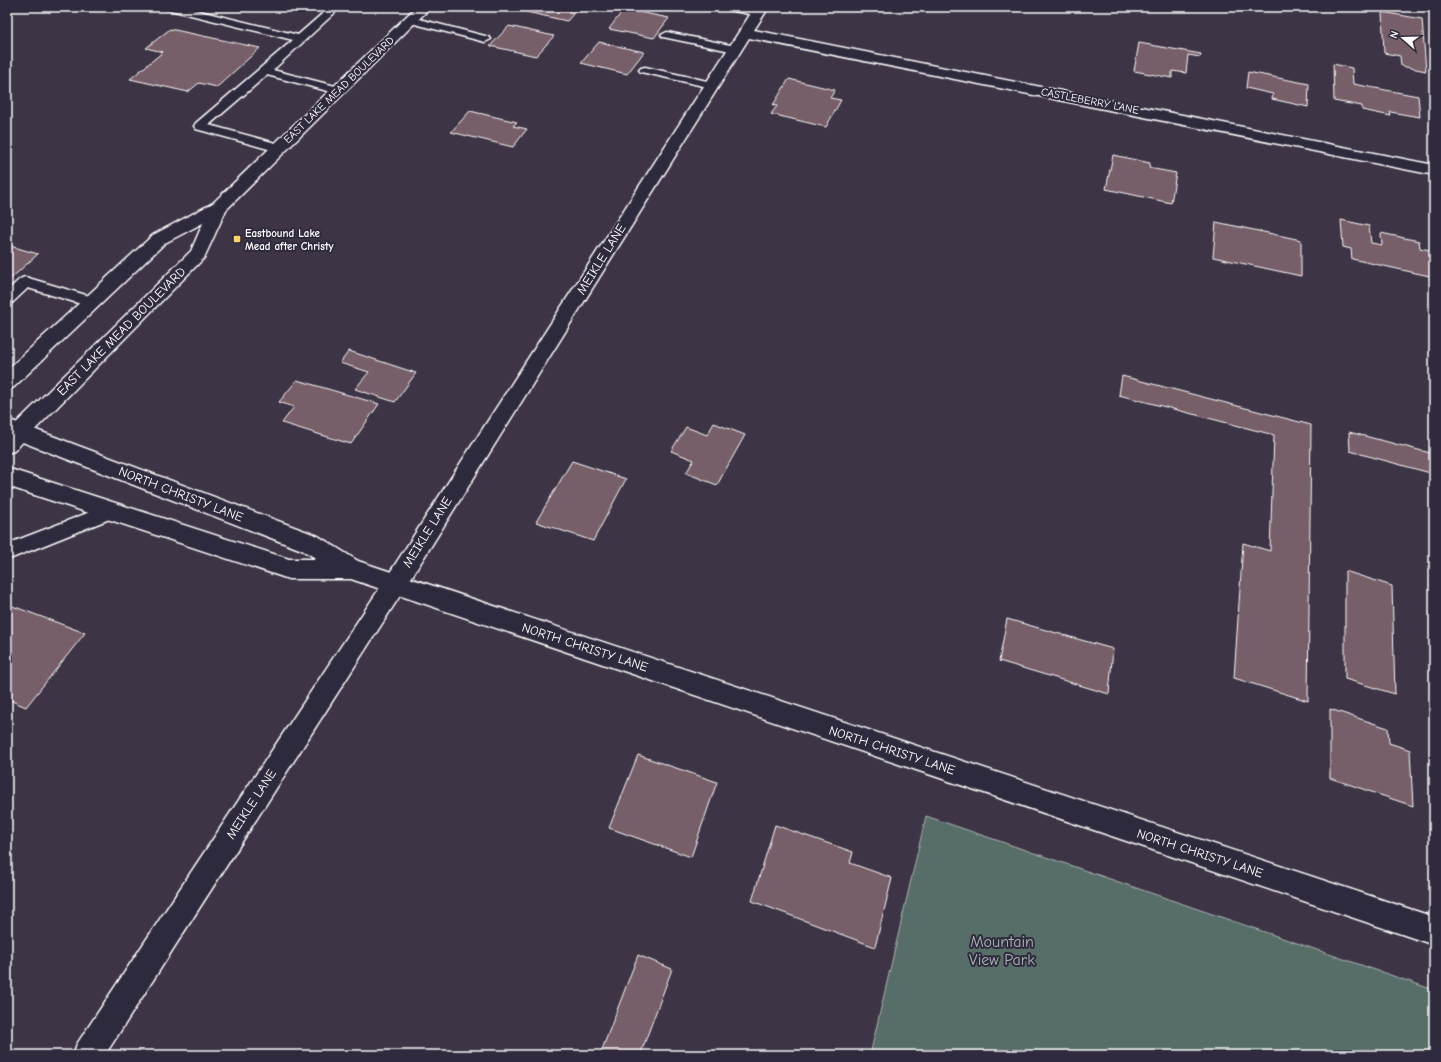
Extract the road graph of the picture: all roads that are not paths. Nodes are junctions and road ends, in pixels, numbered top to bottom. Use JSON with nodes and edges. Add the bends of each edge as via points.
{"nodes":[{"id":1,"x":170,"y":7,"type":"edge"},
{"id":2,"x":336,"y":7,"type":"edge"},
{"id":3,"x":424,"y":7,"type":"edge"},
{"id":4,"x":728,"y":7,"type":"edge"},
{"id":5,"x":760,"y":10,"type":"edge"},
{"id":6,"x":411,"y":20,"type":"junction"},
{"id":7,"x":746,"y":33,"type":"junction"},
{"id":8,"x":667,"y":35,"type":"dead end"},
{"id":9,"x":301,"y":39,"type":"junction"},
{"id":10,"x":485,"y":39,"type":"dead end"},
{"id":11,"x":735,"y":49,"type":"junction"},
{"id":12,"x":644,"y":70,"type":"dead end"},
{"id":13,"x":265,"y":71,"type":"junction"},
{"id":14,"x":712,"y":85,"type":"junction"},
{"id":15,"x":339,"y":90,"type":"junction"},
{"id":16,"x":279,"y":148,"type":"junction"},
{"id":17,"x":1434,"y":170,"type":"edge"},
{"id":18,"x":219,"y":207,"type":"junction"},
{"id":19,"x":7,"y":298,"type":"edge"},
{"id":20,"x":91,"y":302,"type":"junction"},
{"id":21,"x":7,"y":382,"type":"edge"},
{"id":22,"x":11,"y":435,"type":"edge"},
{"id":23,"x":7,"y":477,"type":"edge"},
{"id":24,"x":111,"y":511,"type":"junction"},
{"id":25,"x":7,"y":552,"type":"edge"},
{"id":26,"x":350,"y":569,"type":"junction"},
{"id":27,"x":395,"y":584,"type":"junction"},
{"id":28,"x":1434,"y":931,"type":"edge"},
{"id":29,"x":88,"y":1055,"type":"edge"}],
"edges":[{"from":1,"to":9,"type":"lane"},
{"from":2,"to":9,"type":"lane"},
{"from":3,"to":6,"type":"street","name":"EAST LAKE MEAD BOULEVARD"},
{"from":4,"to":5,"type":"lane"},
{"from":5,"to":7,"type":"street","name":"MEIKLE LANE"},
{"from":6,"to":10,"type":"lane"},
{"from":6,"to":15,"type":"street","name":"EAST LAKE MEAD BOULEVARD"},
{"from":7,"to":11,"type":"street","name":"MEIKLE LANE"},
{"from":7,"to":17,"type":"street","name":"CASTLEBERRY LANE"},
{"from":8,"to":11,"type":"lane"},
{"from":9,"to":13,"type":"lane"},
{"from":11,"to":14,"type":"street","name":"MEIKLE LANE"},
{"from":12,"to":14,"type":"lane"},
{"from":13,"to":15,"type":"lane"},
{"from":13,"to":16,"type":"lane","via":[[200,126]]},
{"from":14,"to":27,"type":"street","name":"MEIKLE LANE"},
{"from":15,"to":16,"type":"street","name":"EAST LAKE MEAD BOULEVARD"},
{"from":16,"to":18,"type":"street","name":"EAST LAKE MEAD BOULEVARD"},
{"from":18,"to":20,"type":"street","name":"EAST LAKE MEAD BOULEVARD","via":[[158,239]]},
{"from":18,"to":22,"type":"street","name":"EAST LAKE MEAD BOULEVARD","via":[[198,254]]},
{"from":19,"to":20,"type":"lane","via":[[25,282]]},
{"from":20,"to":21,"type":"street","name":"EAST LAKE MEAD BOULEVARD"},
{"from":22,"to":26,"type":"street","name":"NORTH CHRISTY LANE","via":[[310,543]]},
{"from":23,"to":24,"type":"street","name":"NORTH CHRISTY LANE"},
{"from":24,"to":25,"type":"lane"},
{"from":24,"to":26,"type":"street","name":"NORTH CHRISTY LANE","via":[[289,569]]},
{"from":26,"to":27,"type":"street","name":"NORTH CHRISTY LANE"},
{"from":27,"to":28,"type":"street","name":"NORTH CHRISTY LANE"},
{"from":27,"to":29,"type":"street","name":"MEIKLE LANE"}]}
